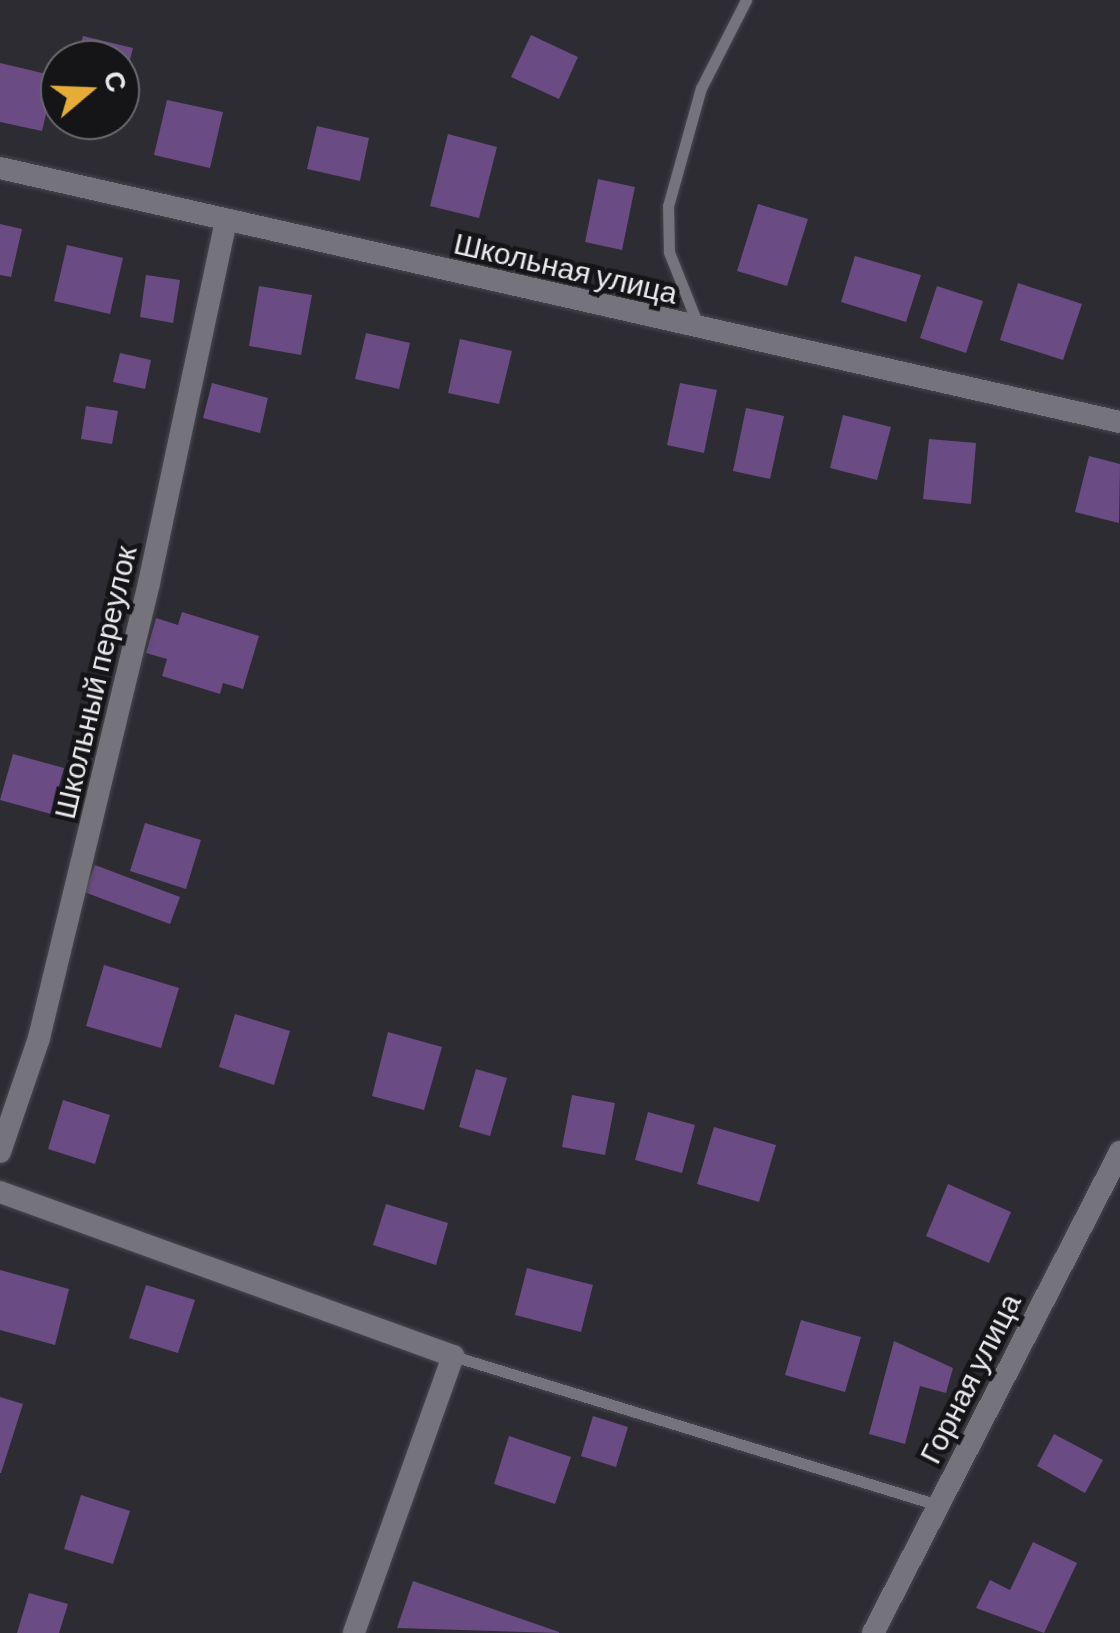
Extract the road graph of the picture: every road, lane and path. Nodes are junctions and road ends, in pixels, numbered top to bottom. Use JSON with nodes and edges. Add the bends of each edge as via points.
{"nodes":[{"id":1,"x":746,"y":0,"type":"edge"},
{"id":2,"x":0,"y":168,"type":"edge"},
{"id":3,"x":226,"y":221,"type":"junction"},
{"id":4,"x":700,"y":328,"type":"junction"},
{"id":5,"x":1120,"y":422,"type":"edge"},
{"id":6,"x":0,"y":1152,"type":"edge"},
{"id":7,"x":1120,"y":1152,"type":"edge"},
{"id":8,"x":0,"y":1192,"type":"edge"},
{"id":9,"x":452,"y":1356,"type":"junction"},
{"id":10,"x":938,"y":1505,"type":"junction"},
{"id":11,"x":354,"y":1633,"type":"edge"},
{"id":12,"x":873,"y":1633,"type":"edge"}],
"edges":[{"from":1,"to":4,"type":"lane","via":[[701,88],[668,206],[669,252]]},
{"from":2,"to":3,"type":"street","name":"Школьная улица"},
{"from":3,"to":4,"type":"street","name":"Школьная улица"},
{"from":3,"to":6,"type":"street","name":"Школьный переулок","via":[[145,602],[38,1038]]},
{"from":4,"to":5,"type":"street","name":"Школьная улица"},
{"from":7,"to":10,"type":"street","name":"Горная улица"},
{"from":8,"to":9,"type":"street"},
{"from":9,"to":10,"type":"lane"},
{"from":9,"to":11,"type":"street"},
{"from":10,"to":12,"type":"street","name":"Горная улица"}]}
